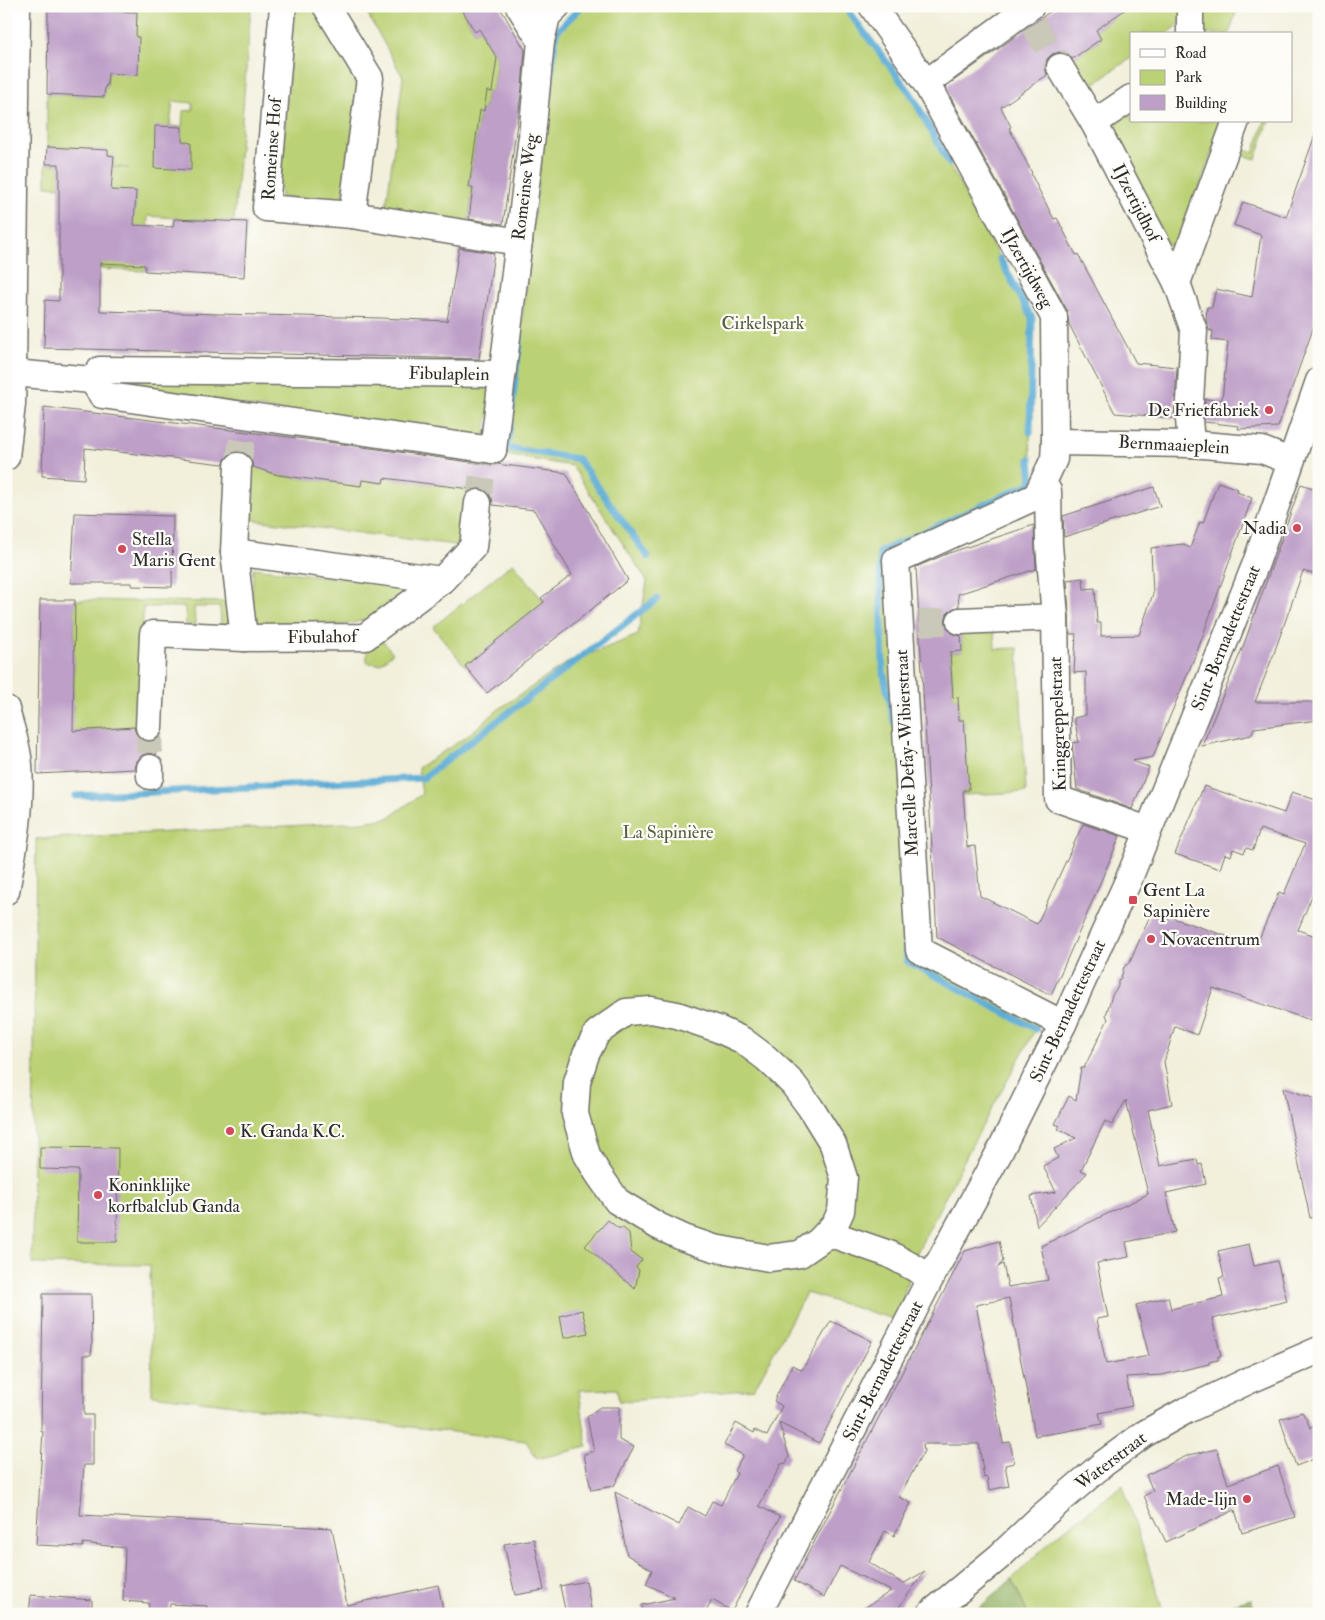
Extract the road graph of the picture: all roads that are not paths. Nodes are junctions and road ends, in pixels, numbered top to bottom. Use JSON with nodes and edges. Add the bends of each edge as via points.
{"nodes":[{"id":1,"x":17,"y":6,"type":"edge"},
{"id":2,"x":283,"y":6,"type":"edge"},
{"id":3,"x":326,"y":6,"type":"edge"},
{"id":4,"x":519,"y":6,"type":"edge"},
{"id":5,"x":558,"y":6,"type":"edge"},
{"id":6,"x":872,"y":6,"type":"edge"},
{"id":7,"x":1190,"y":6,"type":"edge"},
{"id":8,"x":1030,"y":14,"type":"edge"},
{"id":9,"x":1190,"y":32,"type":"edge"},
{"id":10,"x":541,"y":41,"type":"junction"},
{"id":11,"x":1060,"y":67,"type":"tunnel mouth"},
{"id":12,"x":926,"y":83,"type":"junction"},
{"id":13,"x":1130,"y":99,"type":"edge"},
{"id":14,"x":1236,"y":122,"type":"edge"},
{"id":15,"x":1094,"y":123,"type":"junction"},
{"id":16,"x":352,"y":215,"type":"junction"},
{"id":17,"x":519,"y":242,"type":"junction"},
{"id":18,"x":1177,"y":283,"type":"junction"},
{"id":19,"x":13,"y":373,"type":"junction"},
{"id":20,"x":502,"y":374,"type":"junction"},
{"id":21,"x":92,"y":380,"type":"junction"},
{"id":22,"x":1319,"y":381,"type":"edge"},
{"id":23,"x":1055,"y":442,"type":"junction"},
{"id":24,"x":1191,"y":444,"type":"junction"},
{"id":25,"x":6,"y":457,"type":"edge"},
{"id":26,"x":1290,"y":461,"type":"junction"},
{"id":27,"x":238,"y":466,"type":"tunnel mouth"},
{"id":28,"x":1042,"y":494,"type":"junction"},
{"id":29,"x":478,"y":503,"type":"tunnel mouth"},
{"id":30,"x":234,"y":552,"type":"junction"},
{"id":31,"x":442,"y":580,"type":"junction"},
{"id":32,"x":1055,"y":617,"type":"junction"},
{"id":33,"x":960,"y":621,"type":"tunnel mouth"},
{"id":34,"x":244,"y":638,"type":"junction"},
{"id":35,"x":6,"y":709,"type":"edge"},
{"id":36,"x":149,"y":727,"type":"tunnel mouth"},
{"id":37,"x":1148,"y":830,"type":"junction"},
{"id":38,"x":6,"y":890,"type":"edge"},
{"id":39,"x":1063,"y":1024,"type":"junction"},
{"id":40,"x":828,"y":1233,"type":"junction"},
{"id":41,"x":931,"y":1277,"type":"junction"},
{"id":42,"x":1319,"y":1350,"type":"edge"},
{"id":43,"x":758,"y":1614,"type":"edge"},
{"id":44,"x":930,"y":1614,"type":"edge"}],
"edges":[{"from":1,"to":19,"type":"street"},
{"from":2,"to":16,"type":"street","name":"Romeinse Hof","via":[[266,208]]},
{"from":3,"to":16,"type":"street","via":[[370,78]]},
{"from":4,"to":10,"type":"street"},
{"from":5,"to":10,"type":"street","name":"Romeinse Weg","via":[[547,16]]},
{"from":6,"to":12,"type":"street","name":"IJzertijdweg"},
{"from":7,"to":9,"type":"street"},
{"from":8,"to":12,"type":"street"},
{"from":10,"to":17,"type":"street","name":"Romeinse Weg"},
{"from":11,"to":15,"type":"street","name":"IJzertijdhof"},
{"from":12,"to":23,"type":"street","name":"IJzertijdweg","via":[[1054,317]]},
{"from":13,"to":15,"type":"street"},
{"from":14,"to":18,"type":"street"},
{"from":15,"to":18,"type":"street","name":"IJzertijdhof"},
{"from":16,"to":17,"type":"street","name":"Romeinse Hof"},
{"from":17,"to":20,"type":"street","name":"Romeinse Weg"},
{"from":18,"to":24,"type":"street","name":"IJzertijdhof","via":[[1194,331],[1189,418]]},
{"from":19,"to":21,"type":"street"},
{"from":19,"to":25,"type":"street"},
{"from":20,"to":21,"type":"street","name":"Fibulaplein","via":[[100,370]]},
{"from":20,"to":21,"type":"street","name":"Fibulaplein","via":[[488,456],[244,423],[102,395]]},
{"from":22,"to":26,"type":"street","name":"Sint-Bernadettestraat"},
{"from":23,"to":24,"type":"street","name":"Bernmaaieplein"},
{"from":23,"to":28,"type":"street","name":"IJzertijdweg","via":[[1054,459]]},
{"from":24,"to":26,"type":"street","name":"Bernmaaieplein","via":[[1262,450]]},
{"from":26,"to":37,"type":"street","name":"Sint-Bernadettestraat","via":[[1256,564]]},
{"from":27,"to":30,"type":"street"},
{"from":28,"to":32,"type":"street","name":"Kringgreppelstraat","via":[[1050,545]]},
{"from":28,"to":39,"type":"street","name":"Marcelle Defay-Wibierstraat","via":[[896,560],[909,623],[919,950]]},
{"from":29,"to":31,"type":"street","name":"Fibulahof","via":[[473,547]]},
{"from":30,"to":31,"type":"street"},
{"from":30,"to":34,"type":"street"},
{"from":31,"to":34,"type":"street","name":"Fibulahof","via":[[365,637]]},
{"from":32,"to":33,"type":"street"},
{"from":32,"to":37,"type":"street","name":"Kringgreppelstraat","via":[[1058,799]]},
{"from":34,"to":36,"type":"street","name":"Fibulahof","via":[[153,634]]},
{"from":35,"to":38,"type":"street","via":[[19,763],[19,797],[17,831]]},
{"from":37,"to":39,"type":"street","name":"Sint-Bernadettestraat"},
{"from":39,"to":41,"type":"street","name":"Sint-Bernadettestraat","via":[[999,1153]]},
{"from":40,"to":40,"type":"street","via":[[800,1254],[769,1258],[714,1248],[684,1238],[618,1201],[587,1155],[575,1114],[577,1082],[597,1032],[626,1012],[651,1010],[678,1015],[718,1029],[742,1040],[766,1058],[793,1084],[833,1144],[844,1178],[841,1211]]},
{"from":40,"to":41,"type":"street","via":[[889,1254]]},
{"from":41,"to":43,"type":"street","name":"Sint-Bernadettestraat"},
{"from":42,"to":44,"type":"street","name":"Waterstraat","via":[[1193,1407],[1144,1434],[1103,1464]]}]}
